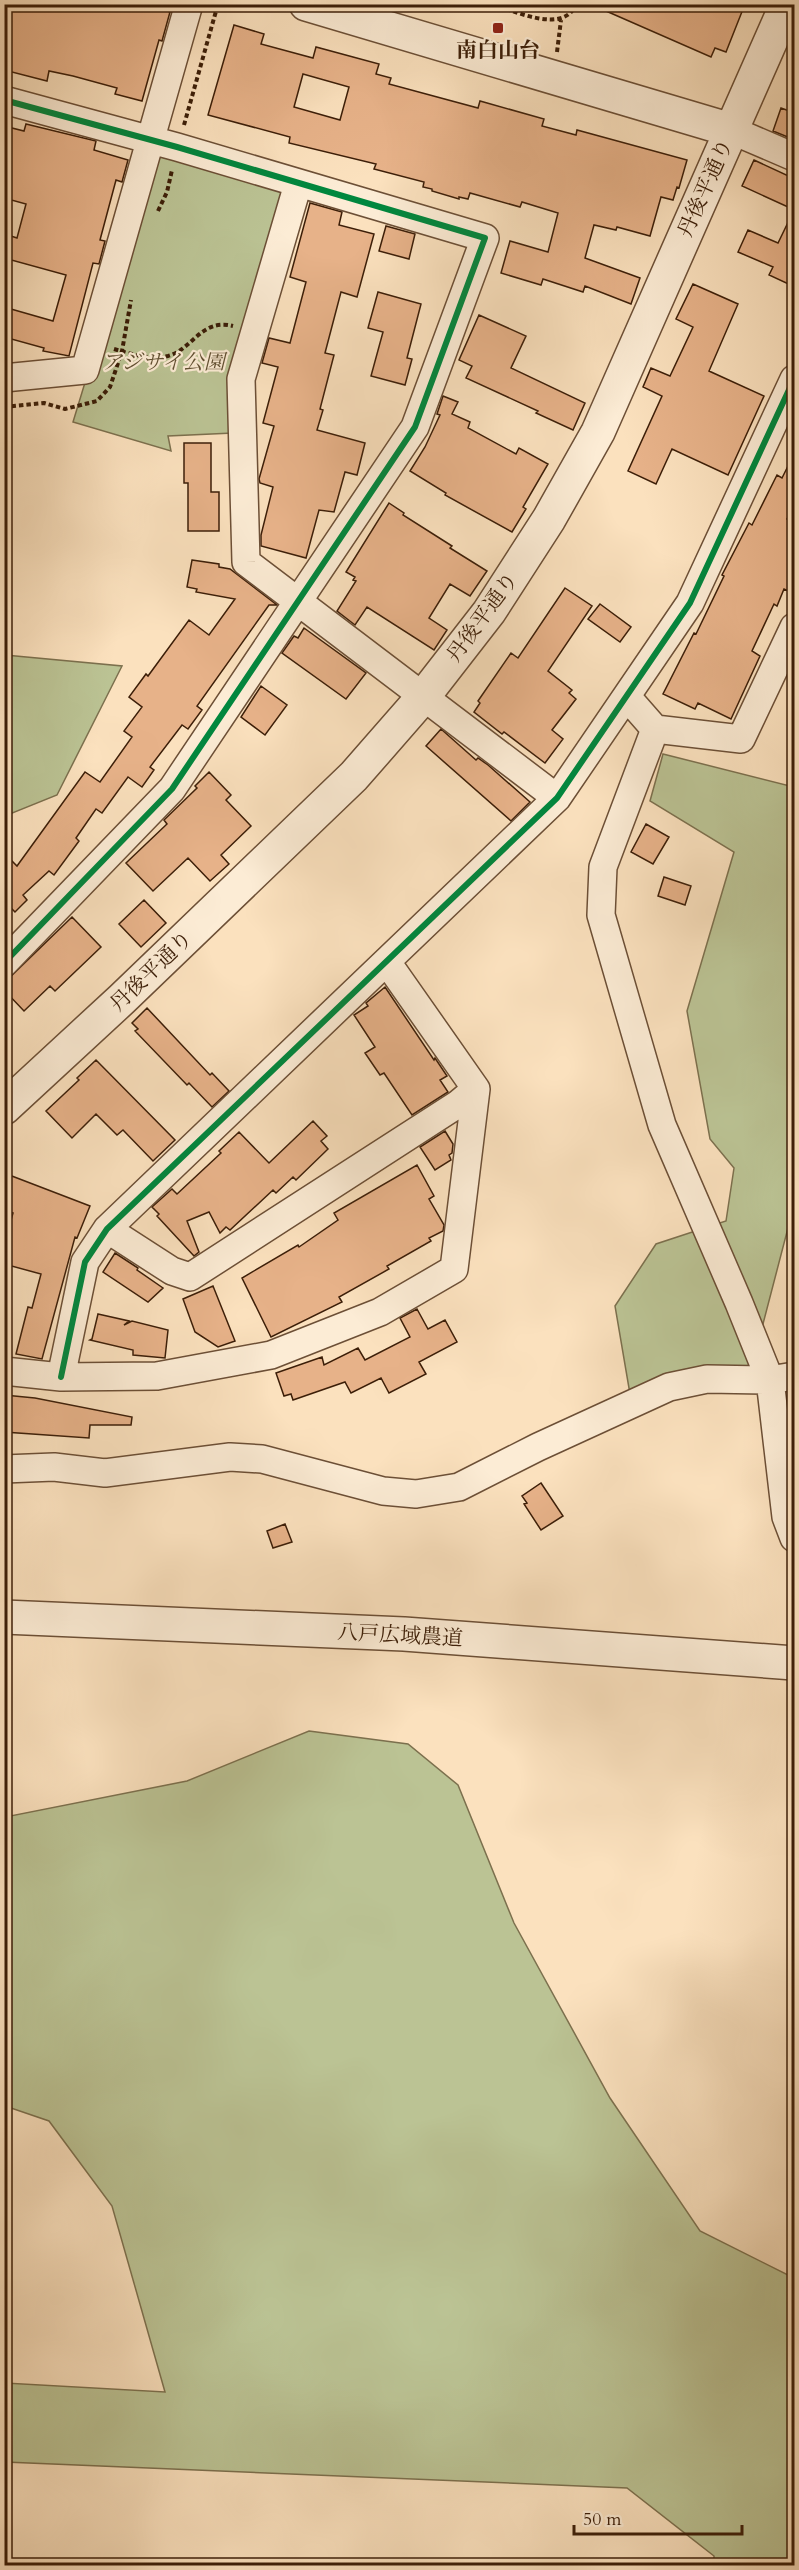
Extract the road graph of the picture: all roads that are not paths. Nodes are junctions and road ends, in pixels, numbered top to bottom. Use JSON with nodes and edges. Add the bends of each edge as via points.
{"nodes":[{"id":1,"x":189,"y":4,"type":"edge"},
{"id":2,"x":306,"y":4,"type":"edge"},
{"id":3,"x":787,"y":4,"type":"edge"},
{"id":4,"x":4,"y":100,"type":"edge"},
{"id":5,"x":731,"y":130,"type":"junction"},
{"id":6,"x":150,"y":139,"type":"junction"},
{"id":7,"x":795,"y":157,"type":"edge"},
{"id":8,"x":298,"y":184,"type":"junction"},
{"id":9,"x":4,"y":378,"type":"edge"},
{"id":10,"x":795,"y":379,"type":"edge"},
{"id":11,"x":298,"y":602,"type":"junction"},
{"id":12,"x":795,"y":627,"type":"edge"},
{"id":13,"x":423,"y":697,"type":"junction"},
{"id":14,"x":627,"y":697,"type":"junction"},
{"id":15,"x":655,"y":729,"type":"junction"},
{"id":16,"x":557,"y":798,"type":"junction"},
{"id":17,"x":387,"y":962,"type":"junction"},
{"id":18,"x":4,"y":963,"type":"edge"},
{"id":19,"x":476,"y":1089,"type":"junction"},
{"id":20,"x":4,"y":1108,"type":"edge"},
{"id":21,"x":107,"y":1229,"type":"junction"},
{"id":22,"x":4,"y":1371,"type":"edge"},
{"id":23,"x":61,"y":1377,"type":"junction"},
{"id":24,"x":782,"y":1378,"type":"edge"},
{"id":25,"x":4,"y":1469,"type":"edge"},
{"id":26,"x":795,"y":1538,"type":"edge"},
{"id":27,"x":4,"y":1617,"type":"edge"},
{"id":28,"x":795,"y":1663,"type":"edge"}],
"edges":[{"from":1,"to":6,"type":"street"},
{"from":2,"to":5,"type":"street"},
{"from":3,"to":5,"type":"street","name":"丹後平通り"},
{"from":4,"to":6,"type":"street"},
{"from":5,"to":7,"type":"street"},
{"from":5,"to":13,"type":"street","name":"丹後平通り","via":[[598,432],[549,519],[495,602]]},
{"from":6,"to":8,"type":"street"},
{"from":6,"to":9,"type":"street","via":[[85,370]]},
{"from":8,"to":11,"type":"street","via":[[241,379],[246,562]]},
{"from":8,"to":11,"type":"street","via":[[485,238],[415,428]]},
{"from":10,"to":14,"type":"street","via":[[690,603]]},
{"from":11,"to":13,"type":"street"},
{"from":11,"to":18,"type":"street","via":[[172,789]]},
{"from":12,"to":15,"type":"street","via":[[741,739]]},
{"from":13,"to":16,"type":"street"},
{"from":13,"to":20,"type":"street","name":"丹後平通り","via":[[354,776]]},
{"from":14,"to":15,"type":"street"},
{"from":14,"to":16,"type":"street"},
{"from":15,"to":24,"type":"street","via":[[603,867],[601,915],[662,1125],[739,1303]]},
{"from":16,"to":17,"type":"street"},
{"from":17,"to":19,"type":"street"},
{"from":17,"to":21,"type":"street"},
{"from":19,"to":21,"type":"street","via":[[190,1277],[172,1271]]},
{"from":19,"to":23,"type":"street","via":[[454,1269],[380,1312],[271,1355],[157,1376]]},
{"from":21,"to":23,"type":"street","via":[[85,1262]]},
{"from":22,"to":23,"type":"street"},
{"from":24,"to":25,"type":"street","via":[[707,1379],[669,1387],[459,1487],[416,1494],[383,1491],[262,1459],[230,1457],[105,1473],[54,1467]]},
{"from":24,"to":26,"type":"street","via":[[786,1517]]},
{"from":27,"to":28,"type":"street","name":"八戸広域農道","via":[[404,1634]]}]}
